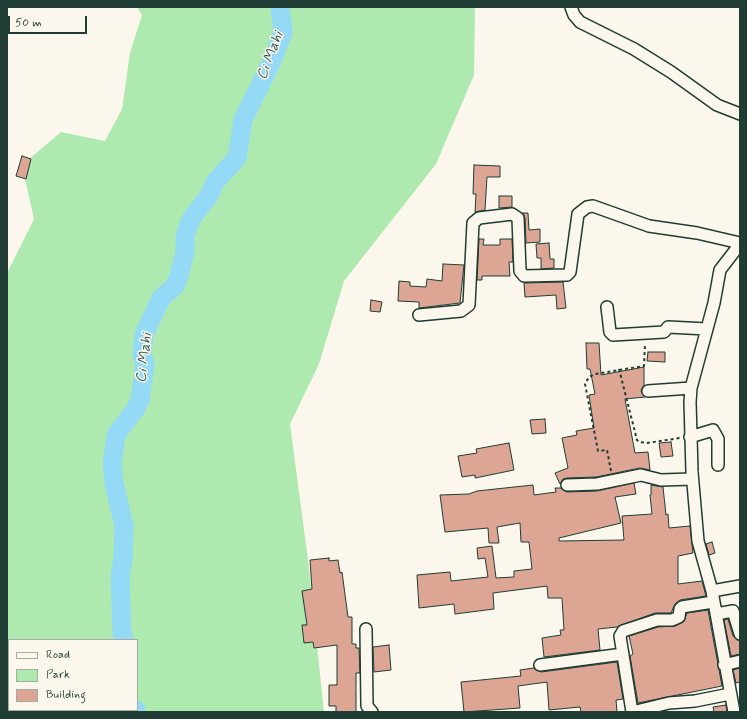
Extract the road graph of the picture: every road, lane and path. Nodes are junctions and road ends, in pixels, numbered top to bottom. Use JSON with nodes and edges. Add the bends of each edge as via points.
{"nodes":[{"id":1,"x":571,"y":7,"type":"edge"},
{"id":2,"x":740,"y":114,"type":"edge"},
{"id":3,"x":740,"y":244,"type":"edge"},
{"id":4,"x":607,"y":307,"type":"dead end"},
{"id":5,"x":419,"y":315,"type":"dead end"},
{"id":6,"x":707,"y":329,"type":"junction"},
{"id":7,"x":646,"y":333,"type":"junction"},
{"id":8,"x":619,"y":369,"type":"junction"},
{"id":9,"x":691,"y":388,"type":"junction"},
{"id":10,"x":648,"y":391,"type":"dead end"},
{"id":11,"x":690,"y":437,"type":"junction"},
{"id":12,"x":718,"y":464,"type":"dead end"},
{"id":13,"x":613,"y":478,"type":"dead end"},
{"id":14,"x":692,"y":479,"type":"junction"},
{"id":15,"x":567,"y":485,"type":"dead end"},
{"id":16,"x":740,"y":586,"type":"edge"},
{"id":17,"x":712,"y":596,"type":"junction"},
{"id":18,"x":716,"y":614,"type":"junction"},
{"id":19,"x":366,"y":629,"type":"dead end"},
{"id":20,"x":740,"y":634,"type":"edge"},
{"id":21,"x":623,"y":654,"type":"junction"},
{"id":22,"x":740,"y":661,"type":"edge"},
{"id":23,"x":540,"y":665,"type":"dead end"},
{"id":24,"x":724,"y":665,"type":"junction"},
{"id":25,"x":730,"y":694,"type":"junction"},
{"id":26,"x":372,"y":712,"type":"edge"},
{"id":27,"x":632,"y":712,"type":"edge"},
{"id":28,"x":734,"y":712,"type":"edge"}],
"edges":[{"from":1,"to":2,"type":"street","via":[[580,22],[634,49],[717,105]]},
{"from":3,"to":5,"type":"street","via":[[697,233],[649,226],[593,206],[578,214],[568,275],[524,276],[520,271],[518,218],[512,214],[479,218],[473,224],[469,305],[461,311]]},
{"from":3,"to":6,"type":"street","via":[[720,270]]},
{"from":4,"to":7,"type":"street","via":[[610,332],[613,335]]},
{"from":6,"to":7,"type":"street","via":[[668,327],[664,332]]},
{"from":6,"to":9,"type":"street"},
{"from":7,"to":8,"type":"path","via":[[644,366]]},
{"from":8,"to":11,"type":"path","via":[[636,440],[647,443]]},
{"from":8,"to":13,"type":"path","via":[[589,377],[585,384],[598,451],[607,450]]},
{"from":9,"to":10,"type":"street"},
{"from":9,"to":11,"type":"street"},
{"from":11,"to":12,"type":"street","via":[[713,430],[718,439]]},
{"from":11,"to":14,"type":"street"},
{"from":14,"to":15,"type":"street","via":[[661,480],[641,474],[597,484]]},
{"from":14,"to":17,"type":"street","via":[[698,540]]},
{"from":16,"to":17,"type":"street"},
{"from":17,"to":18,"type":"street"},
{"from":17,"to":21,"type":"street","via":[[682,607],[679,617],[672,620],[658,620],[623,631],[620,636]]},
{"from":18,"to":20,"type":"street","via":[[733,611]]},
{"from":18,"to":24,"type":"street"},
{"from":19,"to":26,"type":"street","via":[[367,706]]},
{"from":21,"to":23,"type":"street"},
{"from":21,"to":27,"type":"street"},
{"from":22,"to":24,"type":"street"},
{"from":24,"to":25,"type":"street"},
{"from":25,"to":27,"type":"street","via":[[669,703]]},
{"from":25,"to":28,"type":"street"}]}
